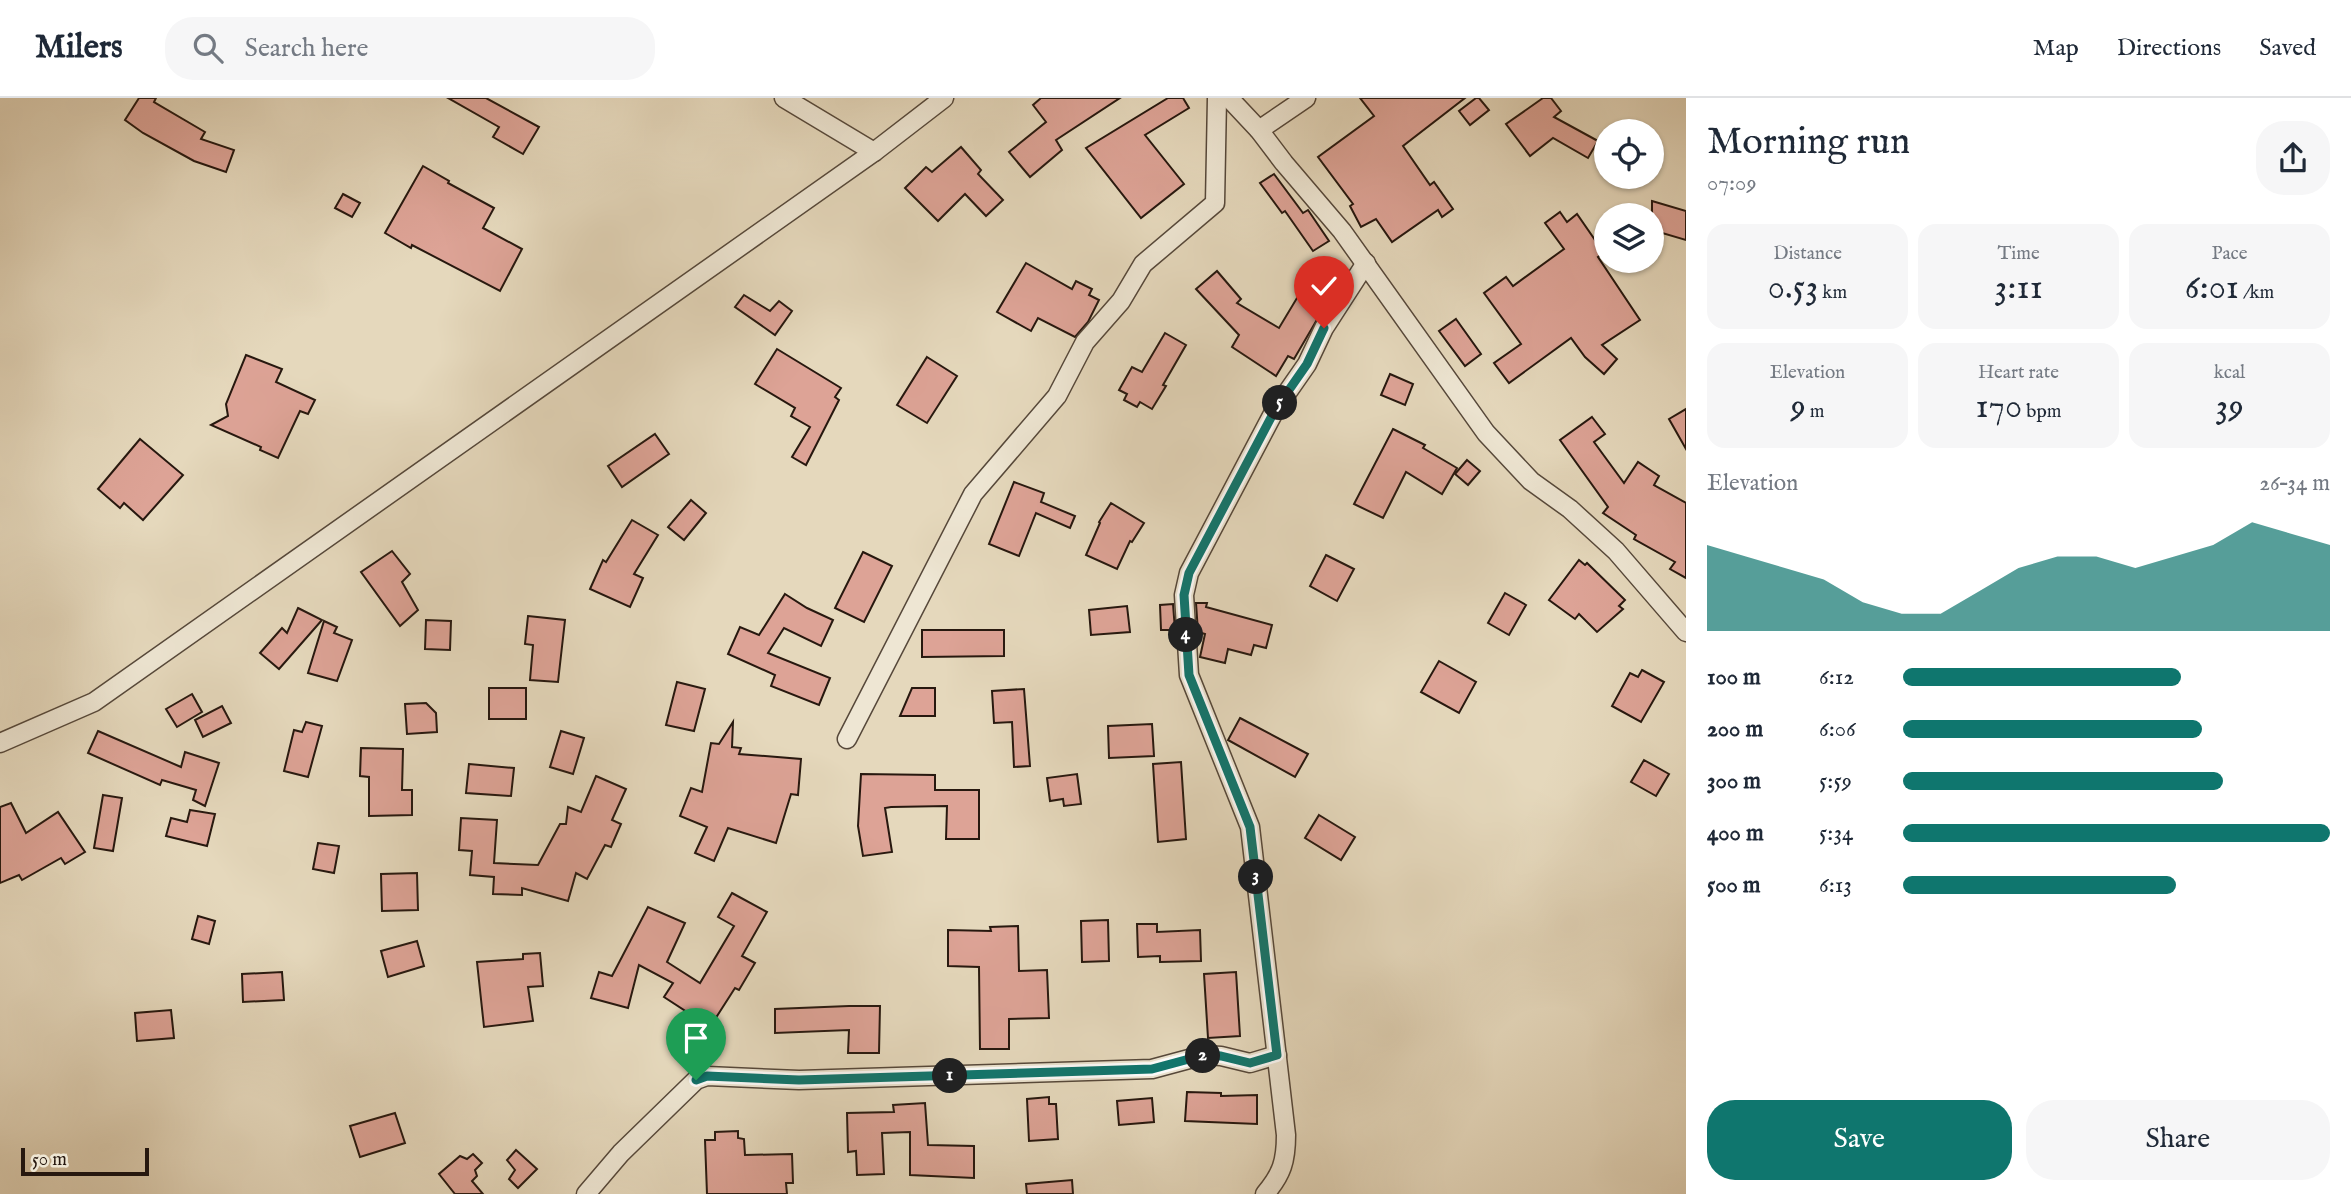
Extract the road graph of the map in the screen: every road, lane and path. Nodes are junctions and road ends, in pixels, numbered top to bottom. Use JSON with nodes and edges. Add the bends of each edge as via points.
{"nodes":[{"id":1,"x":783,"y":98,"type":"edge"},
{"id":2,"x":944,"y":98,"type":"edge"},
{"id":3,"x":1217,"y":98,"type":"edge"},
{"id":4,"x":1228,"y":98,"type":"edge"},
{"id":5,"x":1306,"y":98,"type":"edge"},
{"id":6,"x":1259,"y":130,"type":"junction"},
{"id":7,"x":874,"y":152,"type":"junction"},
{"id":8,"x":1366,"y":263,"type":"junction"},
{"id":9,"x":1686,"y":632,"type":"edge"},
{"id":10,"x":847,"y":739,"type":"dead end"},
{"id":11,"x":0,"y":743,"type":"edge"},
{"id":12,"x":1277,"y":1055,"type":"junction"},
{"id":13,"x":586,"y":1194,"type":"edge"},
{"id":14,"x":1265,"y":1194,"type":"edge"}],
"edges":[{"from":1,"to":7,"type":"street"},
{"from":2,"to":7,"type":"street"},
{"from":3,"to":10,"type":"street","via":[[1215,203],[1143,264],[1121,301],[1085,342],[1058,396],[974,495]]},
{"from":4,"to":6,"type":"street"},
{"from":5,"to":6,"type":"street"},
{"from":6,"to":8,"type":"street"},
{"from":7,"to":11,"type":"street","via":[[94,702]]},
{"from":8,"to":9,"type":"street","via":[[1486,433],[1531,481],[1616,551]]},
{"from":8,"to":12,"type":"street","via":[[1275,410],[1189,573],[1184,595],[1189,675],[1250,827]]},
{"from":12,"to":13,"type":"street","via":[[1250,1063],[1204,1055],[1152,1069],[799,1080],[707,1076],[696,1080],[621,1153]]},
{"from":12,"to":14,"type":"street","via":[[1286,1158]]}]}
